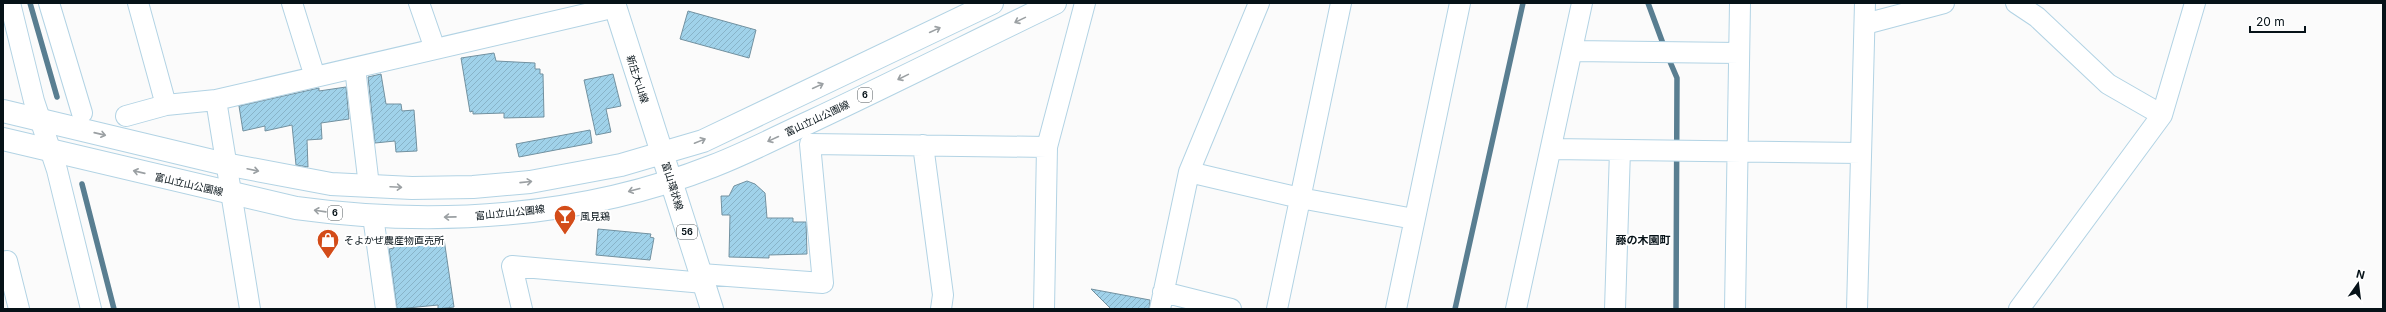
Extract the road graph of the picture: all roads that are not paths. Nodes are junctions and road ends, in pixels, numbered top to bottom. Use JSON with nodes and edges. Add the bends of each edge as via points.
{"nodes":[{"id":1,"x":10,"y":3,"type":"edge"},
{"id":2,"x":50,"y":3,"type":"edge"},
{"id":3,"x":138,"y":3,"type":"edge"},
{"id":4,"x":419,"y":3,"type":"edge"},
{"id":5,"x":992,"y":3,"type":"edge"},
{"id":6,"x":1055,"y":3,"type":"edge"},
{"id":7,"x":1085,"y":3,"type":"edge"},
{"id":8,"x":1258,"y":3,"type":"edge"},
{"id":9,"x":1341,"y":3,"type":"edge"},
{"id":10,"x":1460,"y":3,"type":"edge"},
{"id":11,"x":1582,"y":3,"type":"edge"},
{"id":12,"x":1740,"y":3,"type":"edge"},
{"id":13,"x":1865,"y":3,"type":"edge"},
{"id":14,"x":1944,"y":3,"type":"edge"},
{"id":15,"x":2016,"y":3,"type":"edge"},
{"id":16,"x":2195,"y":3,"type":"edge"},
{"id":17,"x":296,"y":4,"type":"edge"},
{"id":18,"x":615,"y":5,"type":"edge"},
{"id":19,"x":1865,"y":24,"type":"junction"},
{"id":20,"x":435,"y":49,"type":"junction"},
{"id":21,"x":1572,"y":51,"type":"junction"},
{"id":22,"x":1739,"y":53,"type":"junction"},
{"id":23,"x":355,"y":68,"type":"junction"},
{"id":24,"x":315,"y":77,"type":"junction"},
{"id":25,"x":216,"y":100,"type":"junction"},
{"id":26,"x":166,"y":105,"type":"junction"},
{"id":27,"x":3,"y":111,"type":"edge"},
{"id":28,"x":82,"y":113,"type":"dead end"},
{"id":29,"x":2162,"y":115,"type":"junction"},
{"id":30,"x":126,"y":116,"type":"dead end"},
{"id":31,"x":40,"y":120,"type":"junction"},
{"id":32,"x":3,"y":139,"type":"edge"},
{"id":33,"x":923,"y":145,"type":"junction"},
{"id":34,"x":1047,"y":147,"type":"junction"},
{"id":35,"x":1551,"y":149,"type":"junction"},
{"id":36,"x":1620,"y":150,"type":"junction"},
{"id":37,"x":1738,"y":150,"type":"junction"},
{"id":38,"x":51,"y":151,"type":"junction"},
{"id":39,"x":1861,"y":153,"type":"junction"},
{"id":40,"x":664,"y":154,"type":"junction"},
{"id":41,"x":225,"y":164,"type":"junction"},
{"id":42,"x":1189,"y":172,"type":"junction"},
{"id":43,"x":671,"y":180,"type":"junction"},
{"id":44,"x":370,"y":186,"type":"junction"},
{"id":45,"x":231,"y":194,"type":"junction"},
{"id":46,"x":1300,"y":198,"type":"junction"},
{"id":47,"x":373,"y":216,"type":"junction"},
{"id":48,"x":1414,"y":219,"type":"junction"},
{"id":49,"x":7,"y":261,"type":"dead end"},
{"id":50,"x":702,"y":279,"type":"junction"},
{"id":51,"x":1161,"y":300,"type":"edge"},
{"id":52,"x":19,"y":309,"type":"edge"},
{"id":53,"x":91,"y":309,"type":"edge"},
{"id":54,"x":250,"y":309,"type":"edge"},
{"id":55,"x":386,"y":309,"type":"edge"},
{"id":56,"x":522,"y":309,"type":"edge"},
{"id":57,"x":712,"y":309,"type":"edge"},
{"id":58,"x":941,"y":309,"type":"edge"},
{"id":59,"x":1044,"y":309,"type":"edge"},
{"id":60,"x":1231,"y":309,"type":"edge"},
{"id":61,"x":1277,"y":309,"type":"edge"},
{"id":62,"x":1396,"y":309,"type":"edge"},
{"id":63,"x":1516,"y":309,"type":"edge"},
{"id":64,"x":1615,"y":309,"type":"edge"},
{"id":65,"x":1735,"y":309,"type":"edge"},
{"id":66,"x":1857,"y":309,"type":"edge"},
{"id":67,"x":2019,"y":309,"type":"edge"}],
"edges":[{"from":1,"to":31,"type":"street"},
{"from":2,"to":28,"type":"street"},
{"from":3,"to":26,"type":"street"},
{"from":4,"to":20,"type":"street"},
{"from":40,"to":5,"type":"main road","one_way":true,"via":[[703,141]]},
{"from":6,"to":43,"type":"main road","name":"富山立山公園線","number":"6","one_way":true,"via":[[735,157]]},
{"from":7,"to":34,"type":"street"},
{"from":8,"to":42,"type":"street"},
{"from":9,"to":46,"type":"street"},
{"from":10,"to":48,"type":"street"},
{"from":11,"to":21,"type":"street"},
{"from":12,"to":22,"type":"street"},
{"from":13,"to":19,"type":"street"},
{"from":14,"to":19,"type":"street"},
{"from":15,"to":29,"type":"street","via":[[2037,17],[2108,84]]},
{"from":16,"to":29,"type":"street"},
{"from":17,"to":24,"type":"street"},
{"from":18,"to":20,"type":"street"},
{"from":18,"to":40,"type":"main road","name":"新庄大山線"},
{"from":19,"to":39,"type":"street"},
{"from":20,"to":23,"type":"street"},
{"from":21,"to":22,"type":"street"},
{"from":21,"to":35,"type":"street"},
{"from":22,"to":37,"type":"street"},
{"from":23,"to":24,"type":"street"},
{"from":23,"to":44,"type":"street"},
{"from":24,"to":25,"type":"street"},
{"from":25,"to":26,"type":"street"},
{"from":25,"to":41,"type":"street"},
{"from":26,"to":30,"type":"street"},
{"from":27,"to":31,"type":"main road"},
{"from":29,"to":67,"type":"street"},
{"from":31,"to":38,"type":"street"},
{"from":31,"to":41,"type":"main road","one_way":true},
{"from":32,"to":38,"type":"main road","name":"富山立山公園線","number":"6"},
{"from":33,"to":34,"type":"street"},
{"from":33,"to":50,"type":"street","via":[[810,144],[823,283]]},
{"from":33,"to":58,"type":"street","via":[[943,295]]},
{"from":34,"to":59,"type":"street"},
{"from":35,"to":36,"type":"street"},
{"from":35,"to":63,"type":"street"},
{"from":36,"to":37,"type":"street"},
{"from":36,"to":64,"type":"street"},
{"from":37,"to":39,"type":"street"},
{"from":37,"to":65,"type":"street"},
{"from":45,"to":38,"type":"main road","name":"富山立山公園線","number":"6","one_way":true},
{"from":38,"to":53,"type":"street"},
{"from":39,"to":66,"type":"street"},
{"from":40,"to":43,"type":"main road","name":"富山環状線","number":"56"},
{"from":44,"to":40,"type":"main road","one_way":true,"via":[[473,187],[530,182]]},
{"from":41,"to":44,"type":"main road","one_way":true,"via":[[308,181]]},
{"from":41,"to":45,"type":"street"},
{"from":42,"to":46,"type":"street"},
{"from":42,"to":51,"type":"street"},
{"from":43,"to":47,"type":"main road","name":"富山立山公園線","number":"6","one_way":true,"via":[[594,200],[519,212],[460,217]]},
{"from":43,"to":50,"type":"main road","name":"富山環状線","number":"56"},
{"from":47,"to":45,"type":"main road","name":"富山立山公園線","number":"6","one_way":true,"via":[[296,208]]},
{"from":45,"to":54,"type":"street"},
{"from":46,"to":48,"type":"street"},
{"from":46,"to":61,"type":"street"},
{"from":47,"to":55,"type":"street"},
{"from":48,"to":62,"type":"street"},
{"from":49,"to":52,"type":"street"},
{"from":50,"to":56,"type":"street","via":[[512,266]]},
{"from":50,"to":57,"type":"main road","name":"富山環状線","number":"56"},
{"from":51,"to":60,"type":"street"}]}
